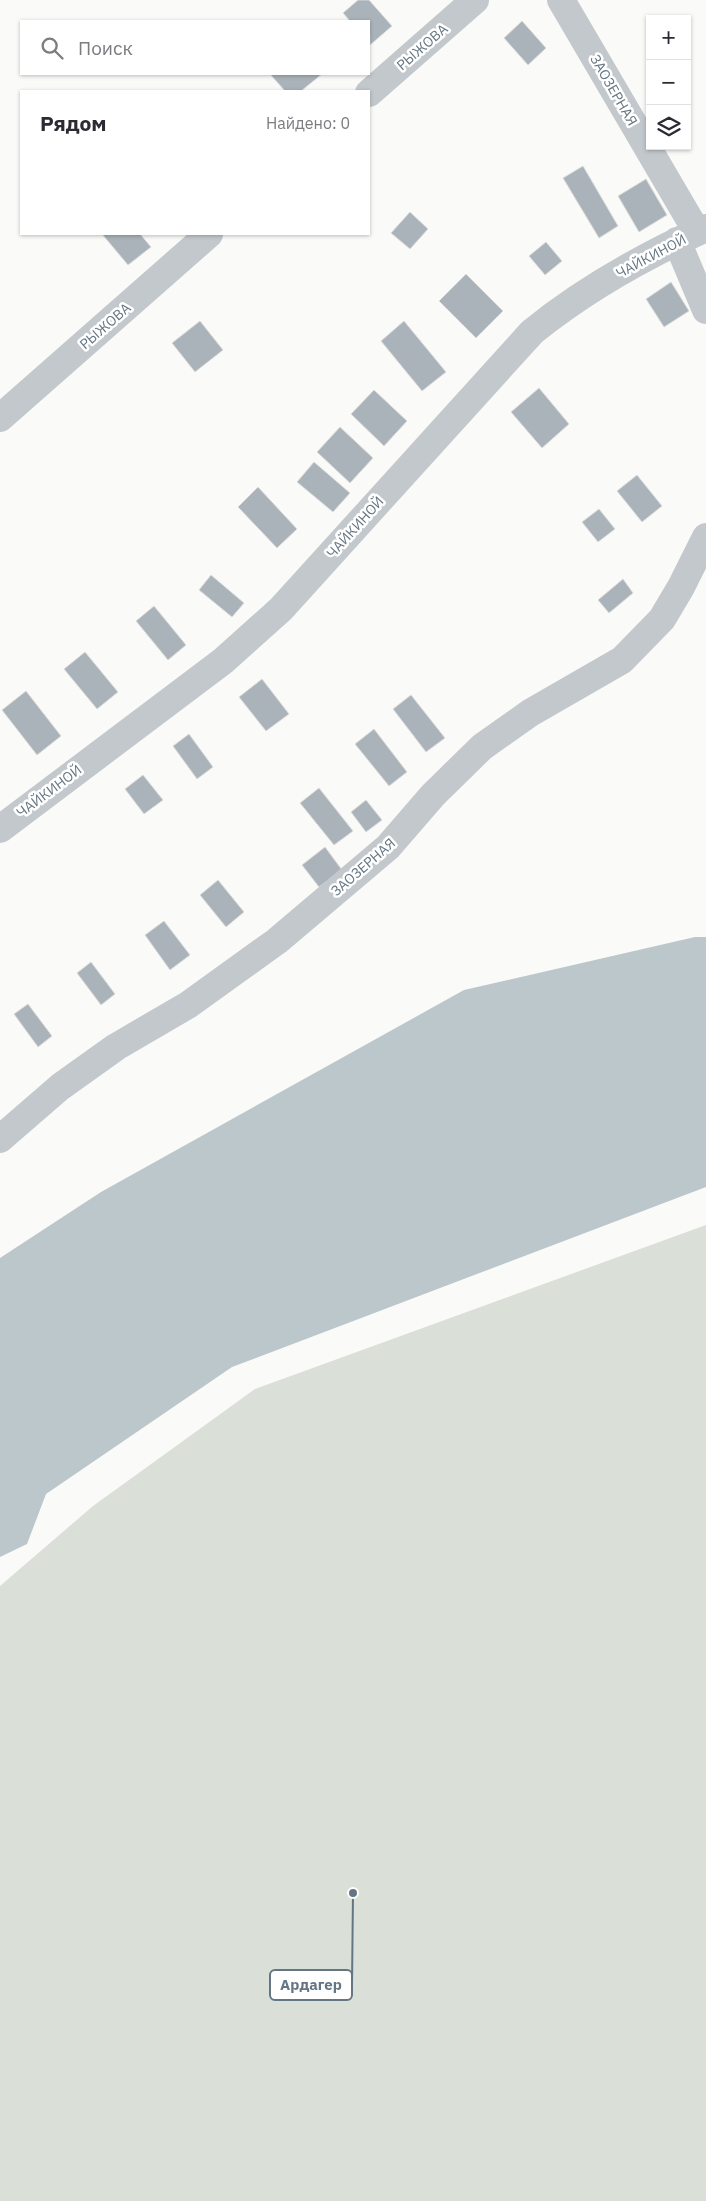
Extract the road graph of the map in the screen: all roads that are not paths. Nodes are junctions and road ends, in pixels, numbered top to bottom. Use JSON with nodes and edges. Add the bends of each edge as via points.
{"nodes":[{"id":1,"x":475,"y":0,"type":"edge"},
{"id":2,"x":561,"y":0,"type":"edge"},
{"id":3,"x":370,"y":92,"type":"edge"},
{"id":4,"x":693,"y":233,"type":"edge"},
{"id":5,"x":208,"y":235,"type":"edge"},
{"id":6,"x":706,"y":310,"type":"edge"},
{"id":7,"x":0,"y":418,"type":"edge"},
{"id":8,"x":706,"y":537,"type":"edge"},
{"id":9,"x":0,"y":829,"type":"edge"},
{"id":10,"x":0,"y":1139,"type":"edge"}],
"edges":[{"from":1,"to":3,"type":"street","name":"РЫЖОВА"},
{"from":2,"to":4,"type":"street","name":"ЗАОЗЕРНАЯ"},
{"from":4,"to":6,"type":"street","name":"ЗАОЗЕРНАЯ"},
{"from":4,"to":9,"type":"street","name":"ЧАЙКИНОЙ","via":[[597,284],[532,332],[281,609],[223,661]]},
{"from":5,"to":7,"type":"street","name":"РЫЖОВА"},
{"from":8,"to":10,"type":"street","name":"ЗАОЗЕРНАЯ","via":[[662,619],[622,660],[530,713],[482,747],[433,795],[388,848],[276,941],[188,1005],[116,1047],[76,1075]]}]}
